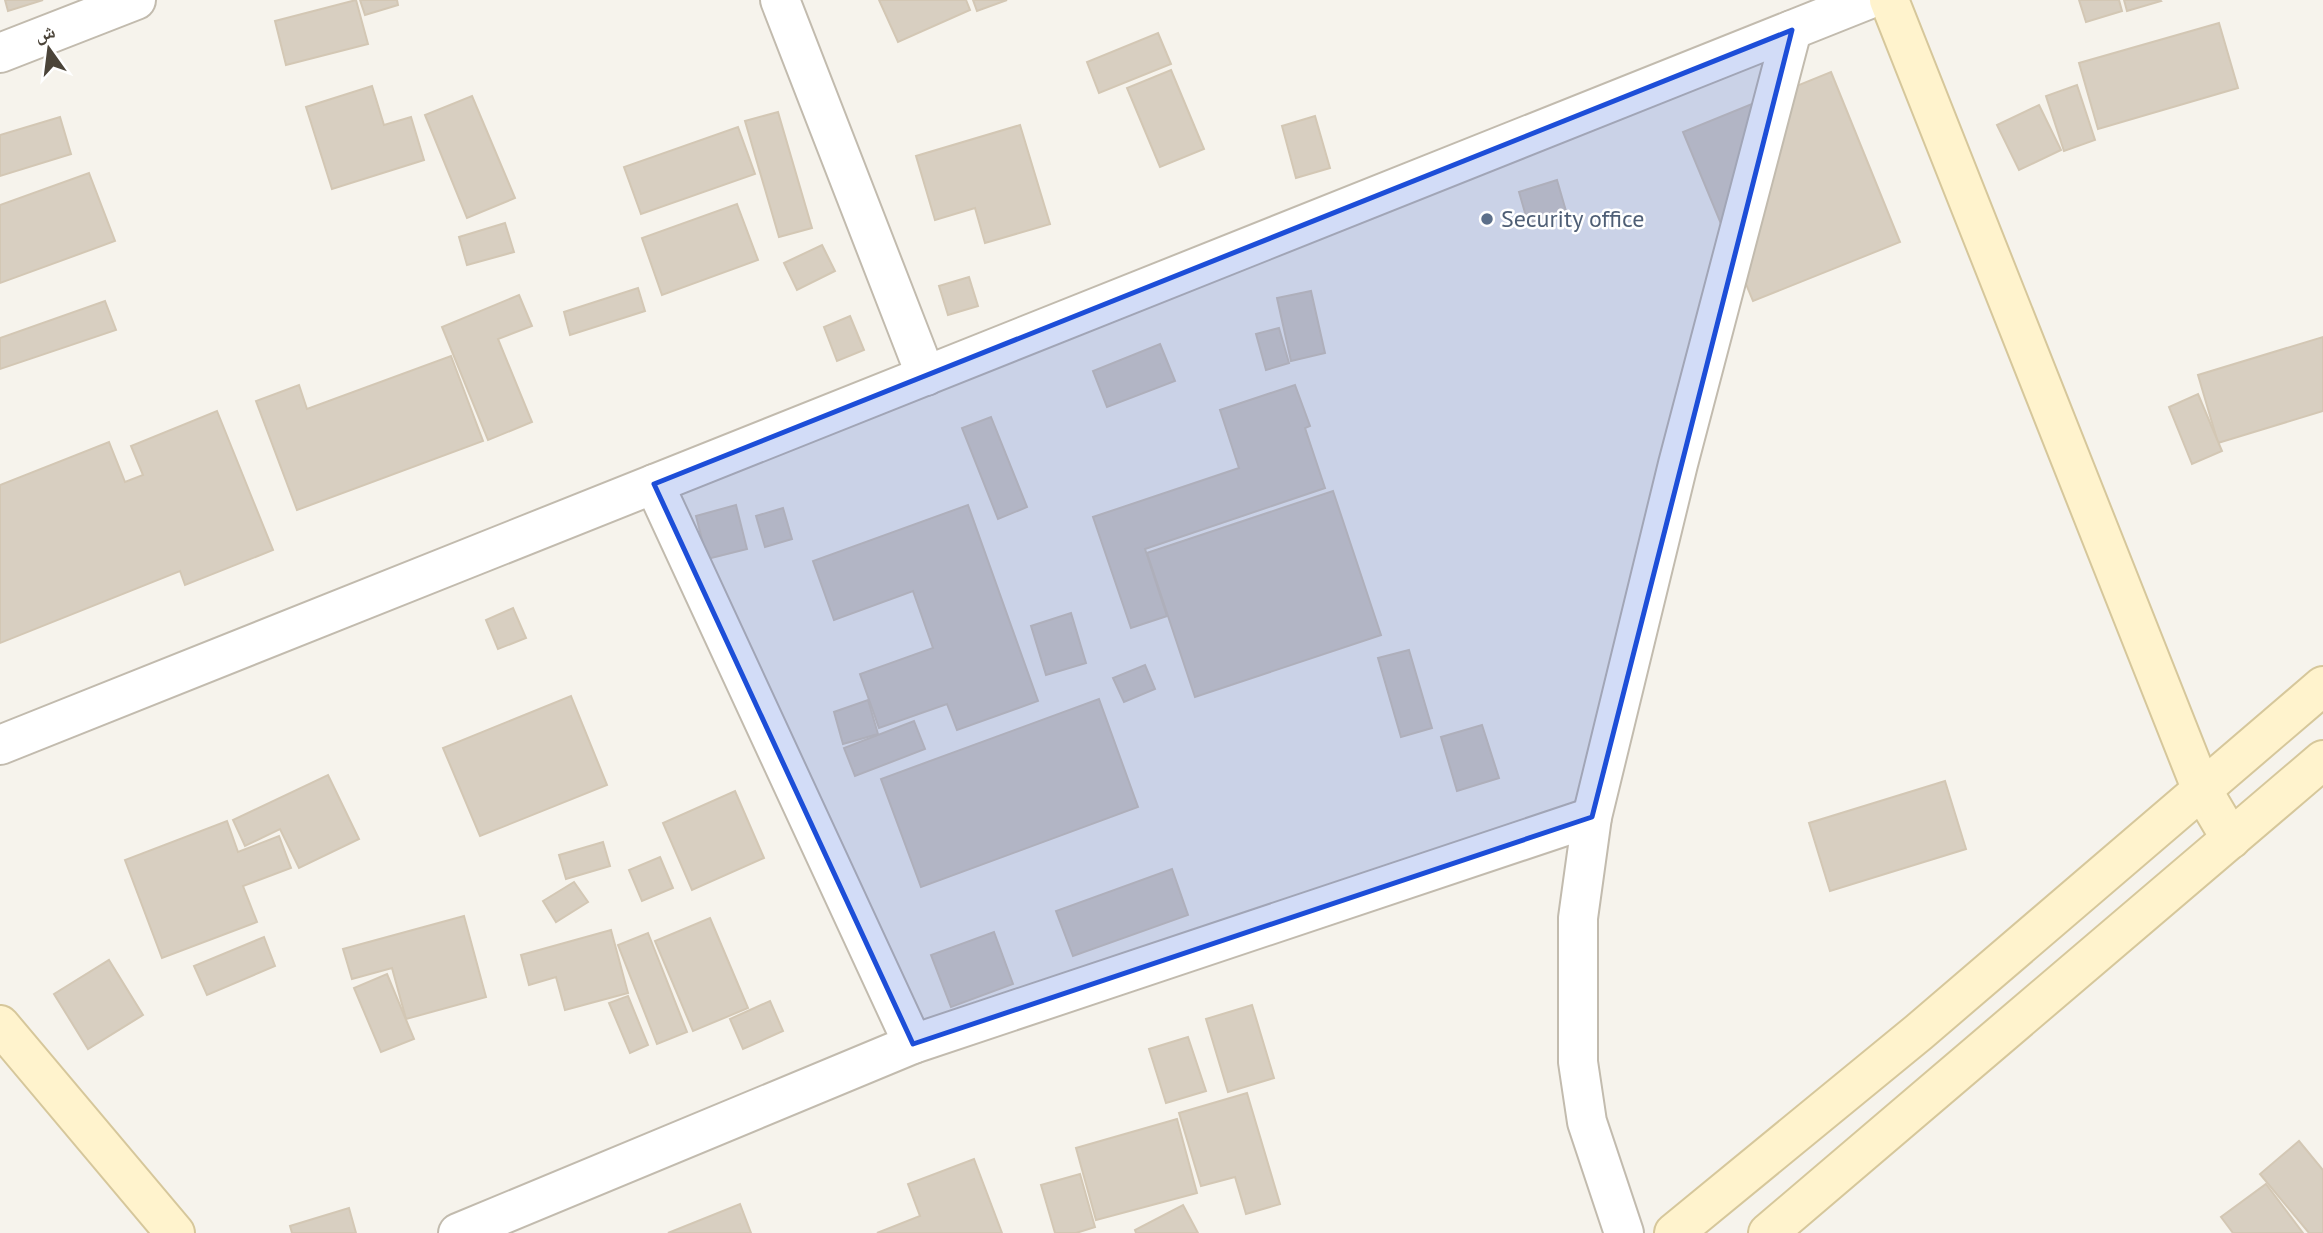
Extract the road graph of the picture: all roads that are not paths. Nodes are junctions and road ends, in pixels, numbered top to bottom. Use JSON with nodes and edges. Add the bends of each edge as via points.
{"nodes":[{"id":1,"x":136,"y":0,"type":"edge"},
{"id":2,"x":780,"y":0,"type":"edge"},
{"id":3,"x":1867,"y":0,"type":"edge"},
{"id":4,"x":1889,"y":0,"type":"edge"},
{"id":5,"x":1792,"y":30,"type":"junction"},
{"id":6,"x":0,"y":53,"type":"edge"},
{"id":7,"x":926,"y":376,"type":"junction"},
{"id":8,"x":654,"y":484,"type":"junction"},
{"id":9,"x":2323,"y":686,"type":"edge"},
{"id":10,"x":0,"y":745,"type":"edge"},
{"id":11,"x":2323,"y":760,"type":"edge"},
{"id":12,"x":2201,"y":788,"type":"junction"},
{"id":13,"x":1592,"y":817,"type":"junction"},
{"id":14,"x":2231,"y":839,"type":"junction"},
{"id":15,"x":0,"y":1025,"type":"edge"},
{"id":16,"x":913,"y":1044,"type":"junction"},
{"id":17,"x":175,"y":1233,"type":"edge"},
{"id":18,"x":458,"y":1233,"type":"edge"},
{"id":19,"x":1624,"y":1233,"type":"edge"},
{"id":20,"x":1674,"y":1233,"type":"edge"},
{"id":21,"x":1768,"y":1233,"type":"edge"}],
"edges":[{"from":1,"to":6,"type":"street"},
{"from":2,"to":7,"type":"street"},
{"from":3,"to":5,"type":"street"},
{"from":4,"to":12,"type":"main road"},
{"from":5,"to":7,"type":"street"},
{"from":5,"to":13,"type":"street","via":[[1678,464]]},
{"from":7,"to":8,"type":"street"},
{"from":8,"to":10,"type":"street"},
{"from":8,"to":16,"type":"street"},
{"from":9,"to":12,"type":"main road"},
{"from":11,"to":14,"type":"main road"},
{"from":12,"to":14,"type":"main road"},
{"from":12,"to":20,"type":"main road","via":[[1919,1032]]},
{"from":13,"to":16,"type":"street"},
{"from":13,"to":19,"type":"street","via":[[1578,918],[1578,1062],[1587,1122]]},
{"from":14,"to":21,"type":"main road"},
{"from":15,"to":17,"type":"main road"},
{"from":16,"to":18,"type":"street"}]}
